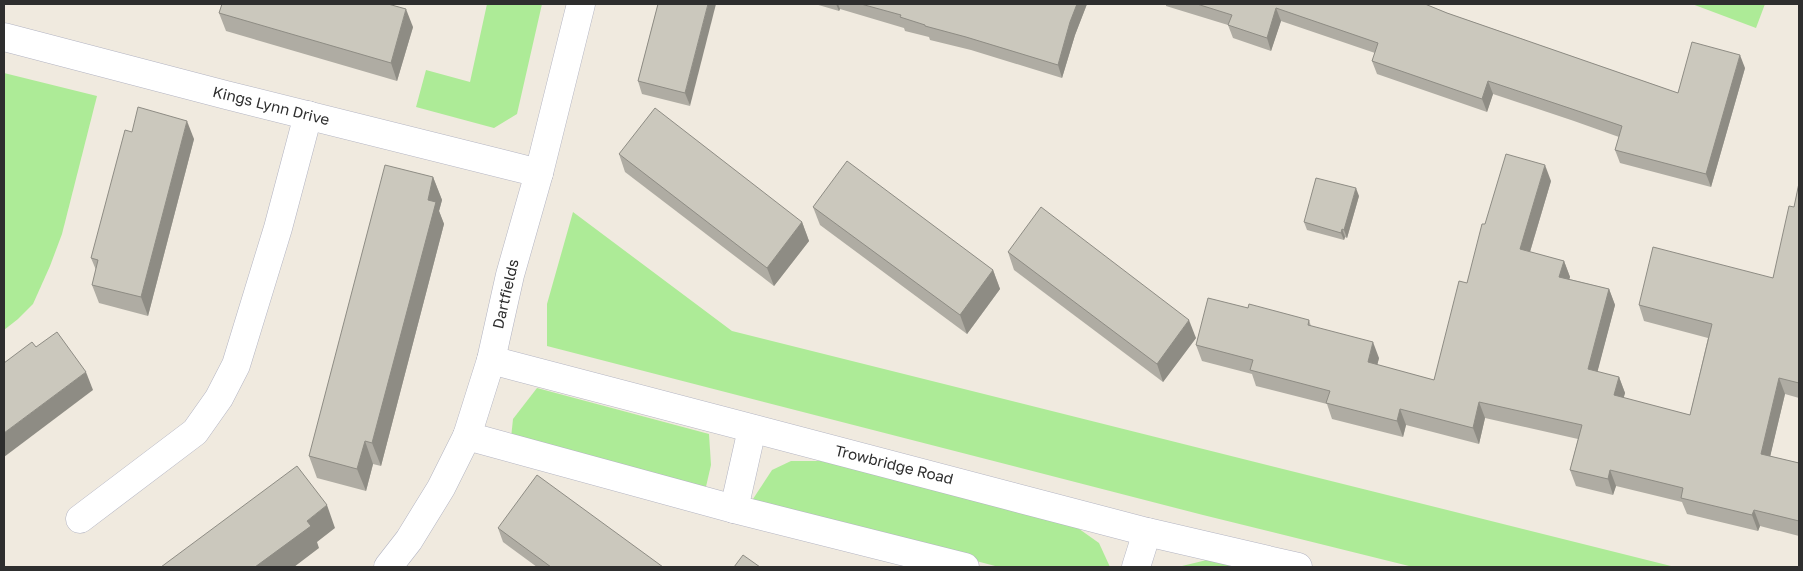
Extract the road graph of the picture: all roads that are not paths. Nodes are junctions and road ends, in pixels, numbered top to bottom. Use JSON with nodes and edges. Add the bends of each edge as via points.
{"nodes":[{"id":1,"x":581,"y":4,"type":"edge"},
{"id":2,"x":4,"y":37,"type":"edge"},
{"id":3,"x":308,"y":115,"type":"junction"},
{"id":4,"x":539,"y":173,"type":"junction"},
{"id":5,"x":491,"y":360,"type":"junction"},
{"id":6,"x":752,"y":429,"type":"junction"},
{"id":7,"x":468,"y":436,"type":"junction"},
{"id":8,"x":734,"y":509,"type":"junction"},
{"id":9,"x":80,"y":519,"type":"dead end"},
{"id":10,"x":1147,"y":532,"type":"junction"},
{"id":11,"x":388,"y":567,"type":"edge"},
{"id":12,"x":965,"y":567,"type":"edge"},
{"id":13,"x":1136,"y":567,"type":"edge"},
{"id":14,"x":1298,"y":567,"type":"edge"}],
"edges":[{"from":1,"to":4,"type":"street","name":"Dartfields"},
{"from":2,"to":3,"type":"street","name":"Kings Lynn Drive"},
{"from":3,"to":4,"type":"street","name":"Kings Lynn Drive"},
{"from":3,"to":9,"type":"street","via":[[239,356],[220,398],[195,432]]},
{"from":4,"to":5,"type":"street","name":"Dartfields","via":[[510,275]]},
{"from":5,"to":6,"type":"street","name":"Trowbridge Road"},
{"from":5,"to":7,"type":"street","name":"Dartfields"},
{"from":6,"to":8,"type":"street"},
{"from":6,"to":10,"type":"street","name":"Trowbridge Road"},
{"from":7,"to":8,"type":"street"},
{"from":7,"to":11,"type":"street","name":"Dartfields","via":[[441,488]]},
{"from":8,"to":12,"type":"street"},
{"from":10,"to":13,"type":"street"},
{"from":10,"to":14,"type":"street","name":"Trowbridge Road"}]}
